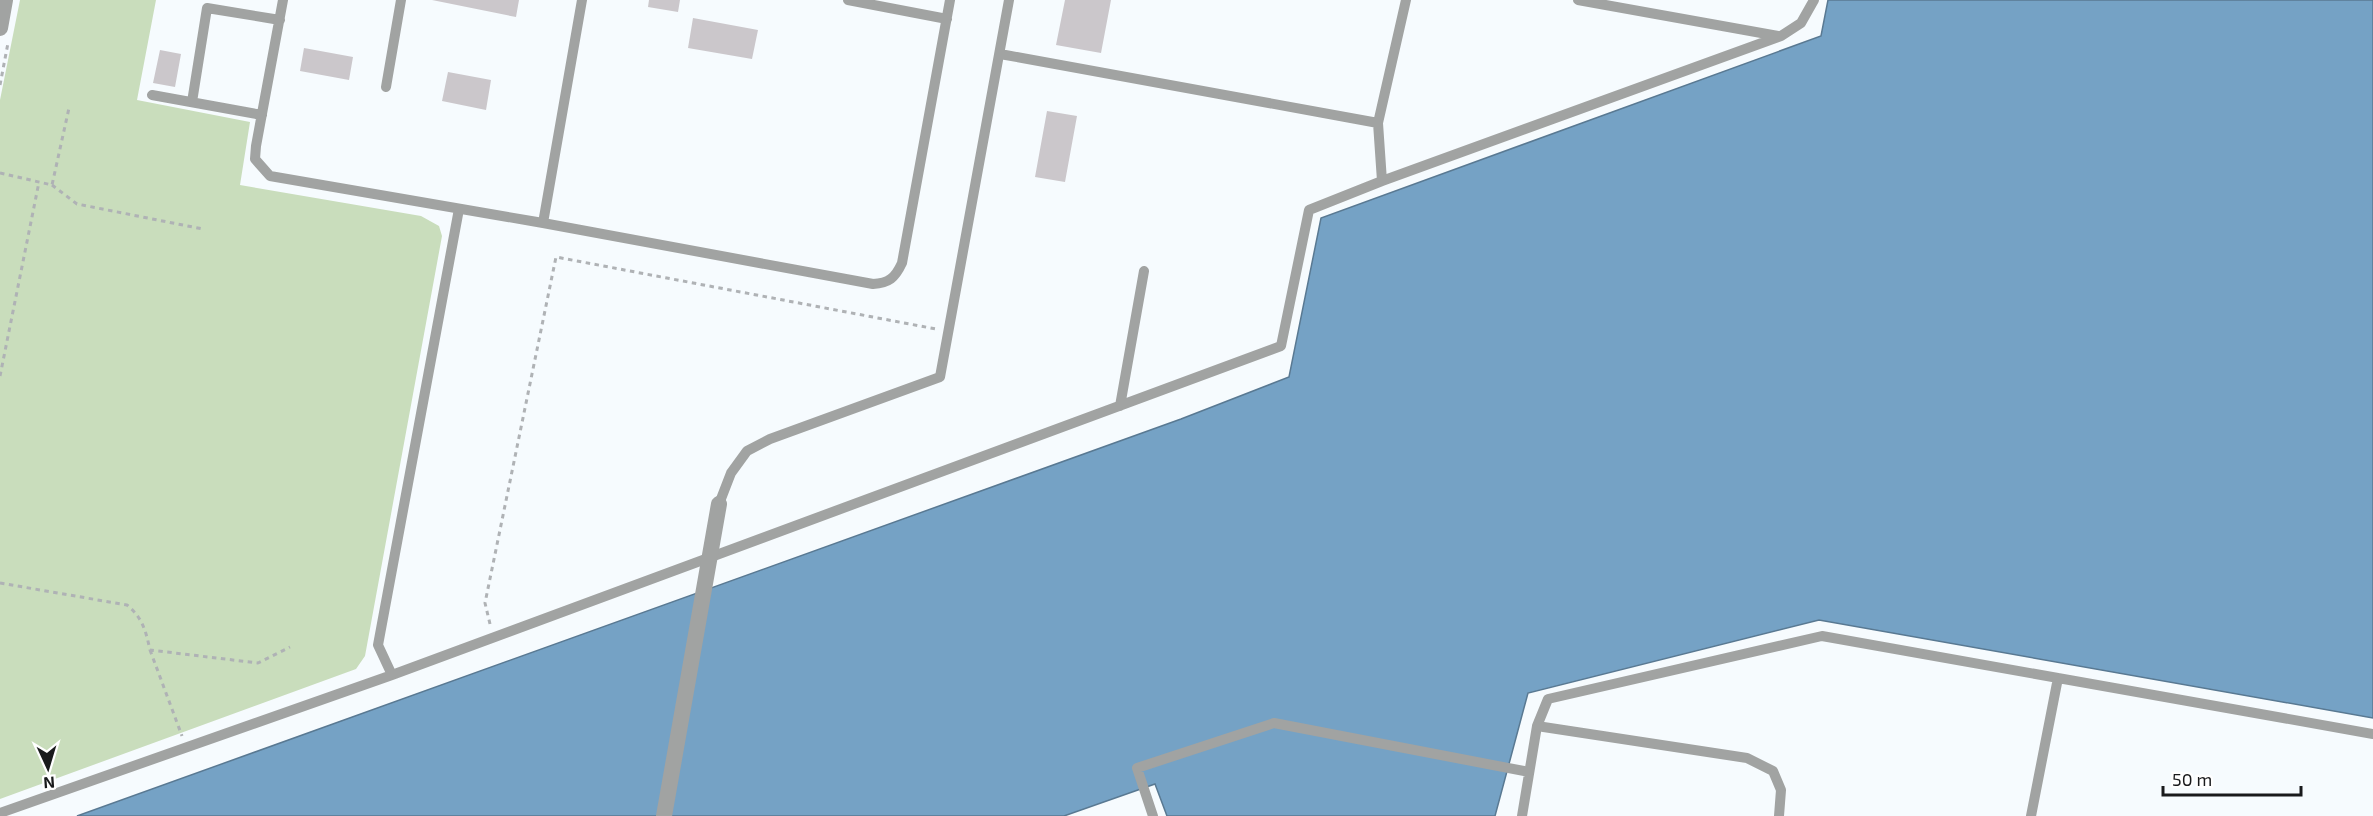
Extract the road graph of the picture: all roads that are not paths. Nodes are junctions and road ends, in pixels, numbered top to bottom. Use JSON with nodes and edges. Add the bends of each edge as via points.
{"nodes":[{"id":1,"x":5,"y":0,"type":"edge"},
{"id":2,"x":229,"y":0,"type":"edge"},
{"id":3,"x":283,"y":0,"type":"edge"},
{"id":4,"x":401,"y":0,"type":"edge"},
{"id":5,"x":582,"y":0,"type":"edge"},
{"id":6,"x":848,"y":0,"type":"edge"},
{"id":7,"x":950,"y":0,"type":"edge"},
{"id":8,"x":1009,"y":0,"type":"edge"},
{"id":9,"x":1406,"y":0,"type":"edge"},
{"id":10,"x":1578,"y":0,"type":"edge"},
{"id":11,"x":1814,"y":0,"type":"edge"},
{"id":12,"x":227,"y":12,"type":"junction"},
{"id":13,"x":947,"y":19,"type":"junction"},
{"id":14,"x":280,"y":20,"type":"junction"},
{"id":15,"x":0,"y":28,"type":"edge"},
{"id":16,"x":1781,"y":36,"type":"junction"},
{"id":17,"x":1000,"y":54,"type":"junction"},
{"id":18,"x":387,"y":87,"type":"dead end"},
{"id":19,"x":152,"y":95,"type":"dead end"},
{"id":20,"x":192,"y":102,"type":"junction"},
{"id":21,"x":262,"y":115,"type":"junction"},
{"id":22,"x":1378,"y":123,"type":"junction"},
{"id":23,"x":1382,"y":181,"type":"junction"},
{"id":24,"x":459,"y":209,"type":"junction"},
{"id":25,"x":543,"y":223,"type":"junction"},
{"id":26,"x":1144,"y":271,"type":"dead end"},
{"id":27,"x":1120,"y":406,"type":"junction"},
{"id":28,"x":719,"y":504,"type":"joint"},
{"id":29,"x":392,"y":675,"type":"junction"},
{"id":30,"x":2058,"y":678,"type":"junction"},
{"id":31,"x":1537,"y":726,"type":"junction"},
{"id":32,"x":2373,"y":734,"type":"edge"},
{"id":33,"x":1529,"y":772,"type":"junction"},
{"id":34,"x":0,"y":813,"type":"edge"},
{"id":35,"x":664,"y":816,"type":"edge"},
{"id":36,"x":1153,"y":816,"type":"edge"},
{"id":37,"x":1522,"y":816,"type":"edge"},
{"id":38,"x":1779,"y":816,"type":"edge"},
{"id":39,"x":2031,"y":816,"type":"edge"}],
"edges":[{"from":1,"to":15,"type":"street"},
{"from":2,"to":12,"type":"lane"},
{"from":3,"to":14,"type":"lane"},
{"from":4,"to":18,"type":"lane"},
{"from":5,"to":25,"type":"lane"},
{"from":6,"to":13,"type":"lane"},
{"from":7,"to":13,"type":"lane"},
{"from":8,"to":17,"type":"lane"},
{"from":9,"to":22,"type":"lane"},
{"from":10,"to":16,"type":"lane"},
{"from":11,"to":16,"type":"lane","via":[[1801,23]]},
{"from":12,"to":14,"type":"lane"},
{"from":12,"to":20,"type":"lane","via":[[207,8]]},
{"from":13,"to":25,"type":"lane","via":[[902,263],[886,283],[840,280]]},
{"from":14,"to":21,"type":"lane"},
{"from":16,"to":23,"type":"lane"},
{"from":17,"to":22,"type":"lane"},
{"from":17,"to":28,"type":"lane","via":[[940,377],[770,439],[747,452],[731,474]]},
{"from":19,"to":20,"type":"lane"},
{"from":20,"to":21,"type":"lane"},
{"from":21,"to":24,"type":"lane","via":[[255,159],[270,176]]},
{"from":22,"to":23,"type":"lane"},
{"from":23,"to":27,"type":"lane","via":[[1309,210],[1281,346]]},
{"from":24,"to":25,"type":"lane"},
{"from":24,"to":29,"type":"lane","via":[[378,645]]},
{"from":26,"to":27,"type":"lane"},
{"from":27,"to":29,"type":"lane"},
{"from":28,"to":35,"type":"street","bridge":true},
{"from":29,"to":34,"type":"lane"},
{"from":30,"to":31,"type":"lane","via":[[1822,636],[1548,699]]},
{"from":30,"to":32,"type":"lane"},
{"from":30,"to":39,"type":"lane"},
{"from":31,"to":33,"type":"lane"},
{"from":31,"to":38,"type":"lane","via":[[1747,758],[1773,771],[1781,790]]},
{"from":33,"to":36,"type":"lane","via":[[1275,723],[1137,768]]},
{"from":33,"to":37,"type":"lane"}]}
